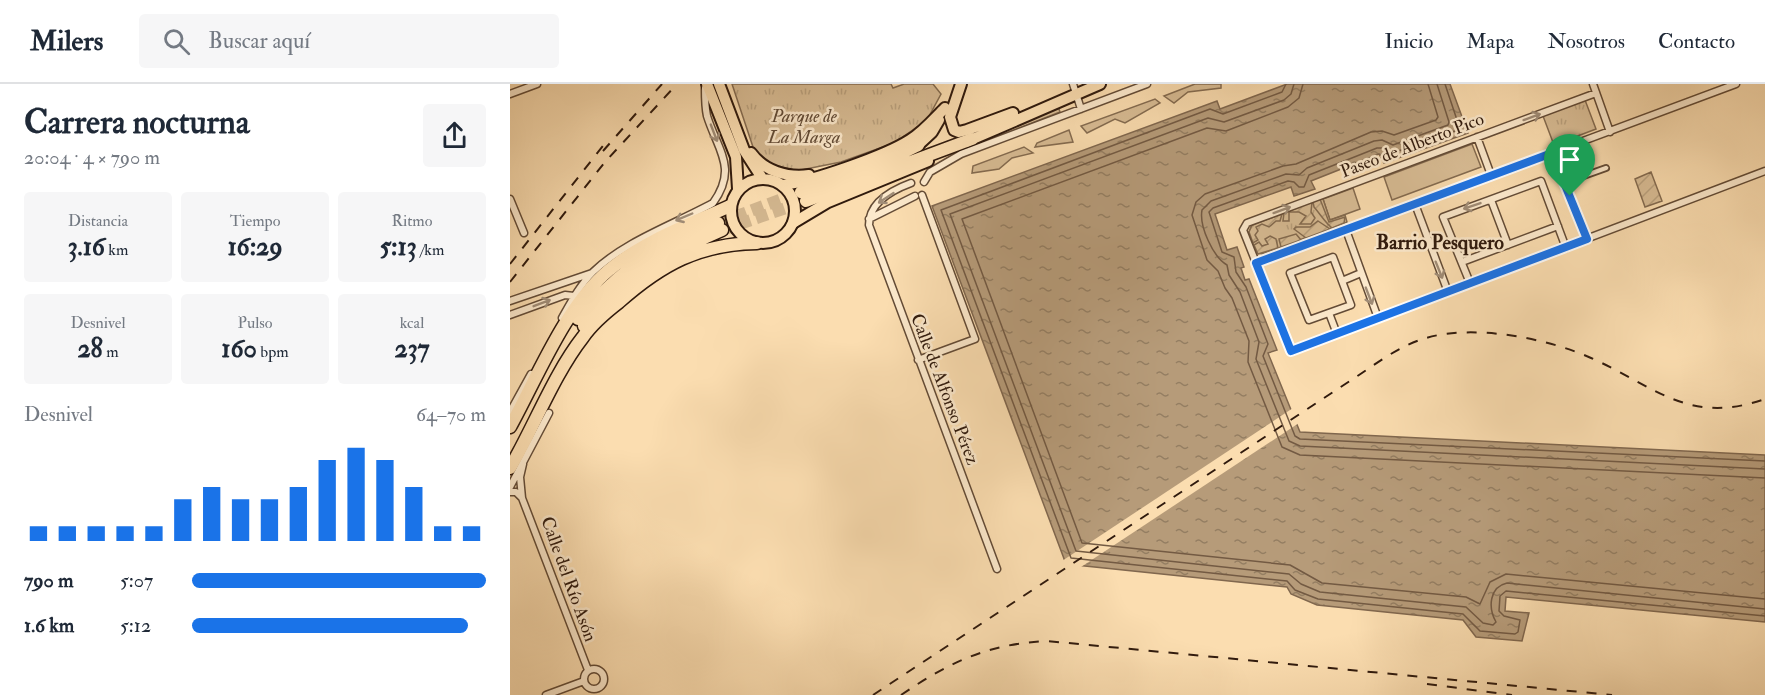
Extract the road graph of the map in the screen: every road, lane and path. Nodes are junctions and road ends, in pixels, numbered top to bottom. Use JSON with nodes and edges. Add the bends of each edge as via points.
{"nodes":[{"id":1,"x":537,"y":84,"type":"edge"},
{"id":2,"x":706,"y":84,"type":"edge"},
{"id":3,"x":719,"y":84,"type":"edge"},
{"id":4,"x":955,"y":84,"type":"edge"},
{"id":5,"x":961,"y":84,"type":"edge"},
{"id":6,"x":1101,"y":84,"type":"edge"},
{"id":7,"x":1146,"y":84,"type":"edge"},
{"id":8,"x":1593,"y":84,"type":"edge"},
{"id":9,"x":1736,"y":84,"type":"edge"},
{"id":10,"x":1075,"y":89,"type":"edge"},
{"id":11,"x":1596,"y":93,"type":"junction"},
{"id":12,"x":510,"y":94,"type":"edge"},
{"id":13,"x":1059,"y":100,"type":"junction"},
{"id":14,"x":945,"y":108,"type":"junction"},
{"id":15,"x":1081,"y":109,"type":"junction"},
{"id":16,"x":1610,"y":132,"type":"junction"},
{"id":17,"x":1477,"y":137,"type":"junction"},
{"id":18,"x":972,"y":139,"type":"junction"},
{"id":19,"x":741,"y":140,"type":"junction"},
{"id":20,"x":918,"y":145,"type":"joint"},
{"id":21,"x":1552,"y":153,"type":"junction"},
{"id":22,"x":1606,"y":168,"type":"dead end"},
{"id":23,"x":832,"y":171,"type":"junction"},
{"id":24,"x":1765,"y":171,"type":"edge"},
{"id":25,"x":1491,"y":175,"type":"junction"},
{"id":26,"x":762,"y":178,"type":"junction"},
{"id":27,"x":924,"y":182,"type":"dead end"},
{"id":28,"x":911,"y":183,"type":"dead end"},
{"id":29,"x":1564,"y":183,"type":"junction"},
{"id":30,"x":783,"y":185,"type":"junction"},
{"id":31,"x":738,"y":189,"type":"junction"},
{"id":32,"x":510,"y":199,"type":"edge"},
{"id":33,"x":1491,"y":200,"type":"junction"},
{"id":34,"x":1416,"y":204,"type":"junction"},
{"id":35,"x":730,"y":206,"type":"junction"},
{"id":36,"x":869,"y":219,"type":"junction"},
{"id":37,"x":793,"y":223,"type":"junction"},
{"id":38,"x":1558,"y":226,"type":"junction"},
{"id":39,"x":1346,"y":230,"type":"junction"},
{"id":40,"x":524,"y":233,"type":"dead end"},
{"id":41,"x":1587,"y":239,"type":"junction"},
{"id":42,"x":757,"y":243,"type":"junction"},
{"id":43,"x":1508,"y":245,"type":"junction"},
{"id":44,"x":1566,"y":248,"type":"junction"},
{"id":45,"x":636,"y":250,"type":"junction"},
{"id":46,"x":618,"y":254,"type":"junction"},
{"id":47,"x":1462,"y":262,"type":"junction"},
{"id":48,"x":1256,"y":263,"type":"junction"},
{"id":49,"x":593,"y":272,"type":"junction"},
{"id":50,"x":1361,"y":273,"type":"junction"},
{"id":51,"x":1342,"y":280,"type":"junction"},
{"id":52,"x":1470,"y":283,"type":"junction"},
{"id":53,"x":1448,"y":292,"type":"junction"},
{"id":54,"x":574,"y":296,"type":"junction"},
{"id":55,"x":512,"y":300,"type":"edge"},
{"id":56,"x":612,"y":308,"type":"junction"},
{"id":57,"x":1329,"y":313,"type":"junction"},
{"id":58,"x":510,"y":315,"type":"edge"},
{"id":59,"x":1378,"y":318,"type":"junction"},
{"id":60,"x":1336,"y":334,"type":"junction"},
{"id":61,"x":918,"y":360,"type":"junction"},
{"id":62,"x":544,"y":364,"type":"junction"},
{"id":63,"x":533,"y":371,"type":"junction"},
{"id":64,"x":510,"y":412,"type":"edge"},
{"id":65,"x":549,"y":412,"type":"joint"},
{"id":66,"x":510,"y":427,"type":"edge"},
{"id":67,"x":510,"y":439,"type":"edge"},
{"id":68,"x":510,"y":458,"type":"edge"},
{"id":69,"x":523,"y":464,"type":"junction"},
{"id":70,"x":510,"y":468,"type":"edge"},
{"id":71,"x":510,"y":487,"type":"edge"},
{"id":72,"x":510,"y":492,"type":"edge"},
{"id":73,"x":522,"y":498,"type":"junction"},
{"id":74,"x":997,"y":569,"type":"dead end"},
{"id":75,"x":588,"y":670,"type":"junction"},
{"id":76,"x":584,"y":681,"type":"junction"},
{"id":77,"x":596,"y":692,"type":"edge"},
{"id":78,"x":546,"y":695,"type":"edge"}],
"edges":[{"from":1,"to":12,"type":"street"},
{"from":2,"to":31,"type":"main road","via":[[736,157]]},
{"from":2,"to":46,"type":"street","one_way":true,"via":[[707,114],[727,172],[719,194],[713,203]]},
{"from":3,"to":19,"type":"main road"},
{"from":4,"to":14,"type":"main road"},
{"from":5,"to":13,"type":"main road","via":[[950,117],[951,125],[959,132]]},
{"from":6,"to":10,"type":"main road"},
{"from":7,"to":15,"type":"street"},
{"from":8,"to":11,"type":"street"},
{"from":9,"to":16,"type":"street"},
{"from":10,"to":13,"type":"main road"},
{"from":10,"to":15,"type":"street"},
{"from":11,"to":16,"type":"street"},
{"from":17,"to":11,"type":"street","name":"Paseo de Alberto Pico","one_way":true},
{"from":13,"to":18,"type":"main road"},
{"from":14,"to":20,"type":"main road","via":[[932,132]]},
{"from":14,"to":23,"type":"main road","via":[[912,139]]},
{"from":15,"to":27,"type":"street","via":[[961,154],[930,172]]},
{"from":16,"to":21,"type":"street"},
{"from":17,"to":25,"type":"street"},
{"from":48,"to":17,"type":"street","name":"Paseo de Alberto Pico","one_way":true,"via":[[1243,230],[1247,223]]},
{"from":18,"to":20,"type":"highway","via":[[804,196]]},
{"from":18,"to":37,"type":"main road","via":[[900,174],[828,202]]},
{"from":19,"to":23,"type":"main road","via":[[758,162],[779,172],[800,176]]},
{"from":19,"to":26,"type":"main road","via":[[748,159]]},
{"from":21,"to":25,"type":"street"},
{"from":21,"to":29,"type":"street"},
{"from":22,"to":29,"type":"street"},
{"from":23,"to":30,"type":"main road"},
{"from":24,"to":41,"type":"street"},
{"from":25,"to":34,"type":"street"},
{"from":26,"to":30,"type":"main road"},
{"from":26,"to":31,"type":"main road"},
{"from":28,"to":36,"type":"street","one_way":true,"via":[[874,206]]},
{"from":29,"to":41,"type":"street"},
{"from":30,"to":37,"type":"main road","via":[[794,202]]},
{"from":31,"to":35,"type":"main road"},
{"from":32,"to":40,"type":"street"},
{"from":33,"to":38,"type":"street","via":[[1541,182]]},
{"from":33,"to":43,"type":"street"},
{"from":33,"to":47,"type":"street","one_way":true,"via":[[1443,217]]},
{"from":34,"to":39,"type":"street"},
{"from":34,"to":53,"type":"street","one_way":true},
{"from":35,"to":42,"type":"main road","via":[[733,226]]},
{"from":35,"to":45,"type":"highway"},
{"from":36,"to":61,"type":"street","name":"Calle de Alfonso Pérez"},
{"from":36,"to":61,"type":"street","via":[[919,196],[975,339]]},
{"from":37,"to":42,"type":"main road","via":[[775,241]]},
{"from":38,"to":43,"type":"street"},
{"from":38,"to":44,"type":"street"},
{"from":39,"to":48,"type":"street"},
{"from":39,"to":50,"type":"street"},
{"from":41,"to":44,"type":"street"},
{"from":42,"to":56,"type":"highway","via":[[727,244],[690,254],[646,279]]},
{"from":43,"to":47,"type":"street"},
{"from":44,"to":52,"type":"street"},
{"from":45,"to":46,"type":"highway"},
{"from":45,"to":62,"type":"highway","via":[[594,284]]},
{"from":46,"to":49,"type":"street"},
{"from":47,"to":52,"type":"street"},
{"from":48,"to":60,"type":"street","via":[[1291,351]]},
{"from":49,"to":54,"type":"street"},
{"from":49,"to":55,"type":"street"},
{"from":50,"to":51,"type":"street"},
{"from":50,"to":59,"type":"street","one_way":true},
{"from":51,"to":57,"type":"street","via":[[1351,305]]},
{"from":51,"to":57,"type":"street","via":[[1333,257],[1290,273],[1309,320]]},
{"from":52,"to":53,"type":"street"},
{"from":53,"to":59,"type":"street"},
{"from":58,"to":54,"type":"street","one_way":true,"via":[[565,294]]},
{"from":54,"to":63,"type":"street"},
{"from":56,"to":65,"type":"highway","via":[[579,352]]},
{"from":56,"to":70,"type":"highway","via":[[583,336]]},
{"from":57,"to":60,"type":"street"},
{"from":59,"to":60,"type":"street"},
{"from":61,"to":74,"type":"street","name":"Calle de Alfonso Pérez"},
{"from":62,"to":63,"type":"highway"},
{"from":62,"to":66,"type":"highway"},
{"from":63,"to":64,"type":"street"},
{"from":65,"to":69,"type":"street"},
{"from":67,"to":68,"type":"highway","via":[[560,345],[603,289],[634,263],[670,243],[720,227],[631,276],[603,302],[568,349]]},
{"from":69,"to":71,"type":"street"},
{"from":69,"to":73,"type":"street","name":"Calle del Río Asón"},
{"from":72,"to":73,"type":"street","name":"Calle del Río Asón"},
{"from":73,"to":75,"type":"street","name":"Calle del Río Asón"},
{"from":75,"to":76,"type":"street"},
{"from":75,"to":77,"type":"street","via":[[597,669],[603,674],[603,683]]},
{"from":76,"to":77,"type":"street"},
{"from":76,"to":78,"type":"street"}]}
